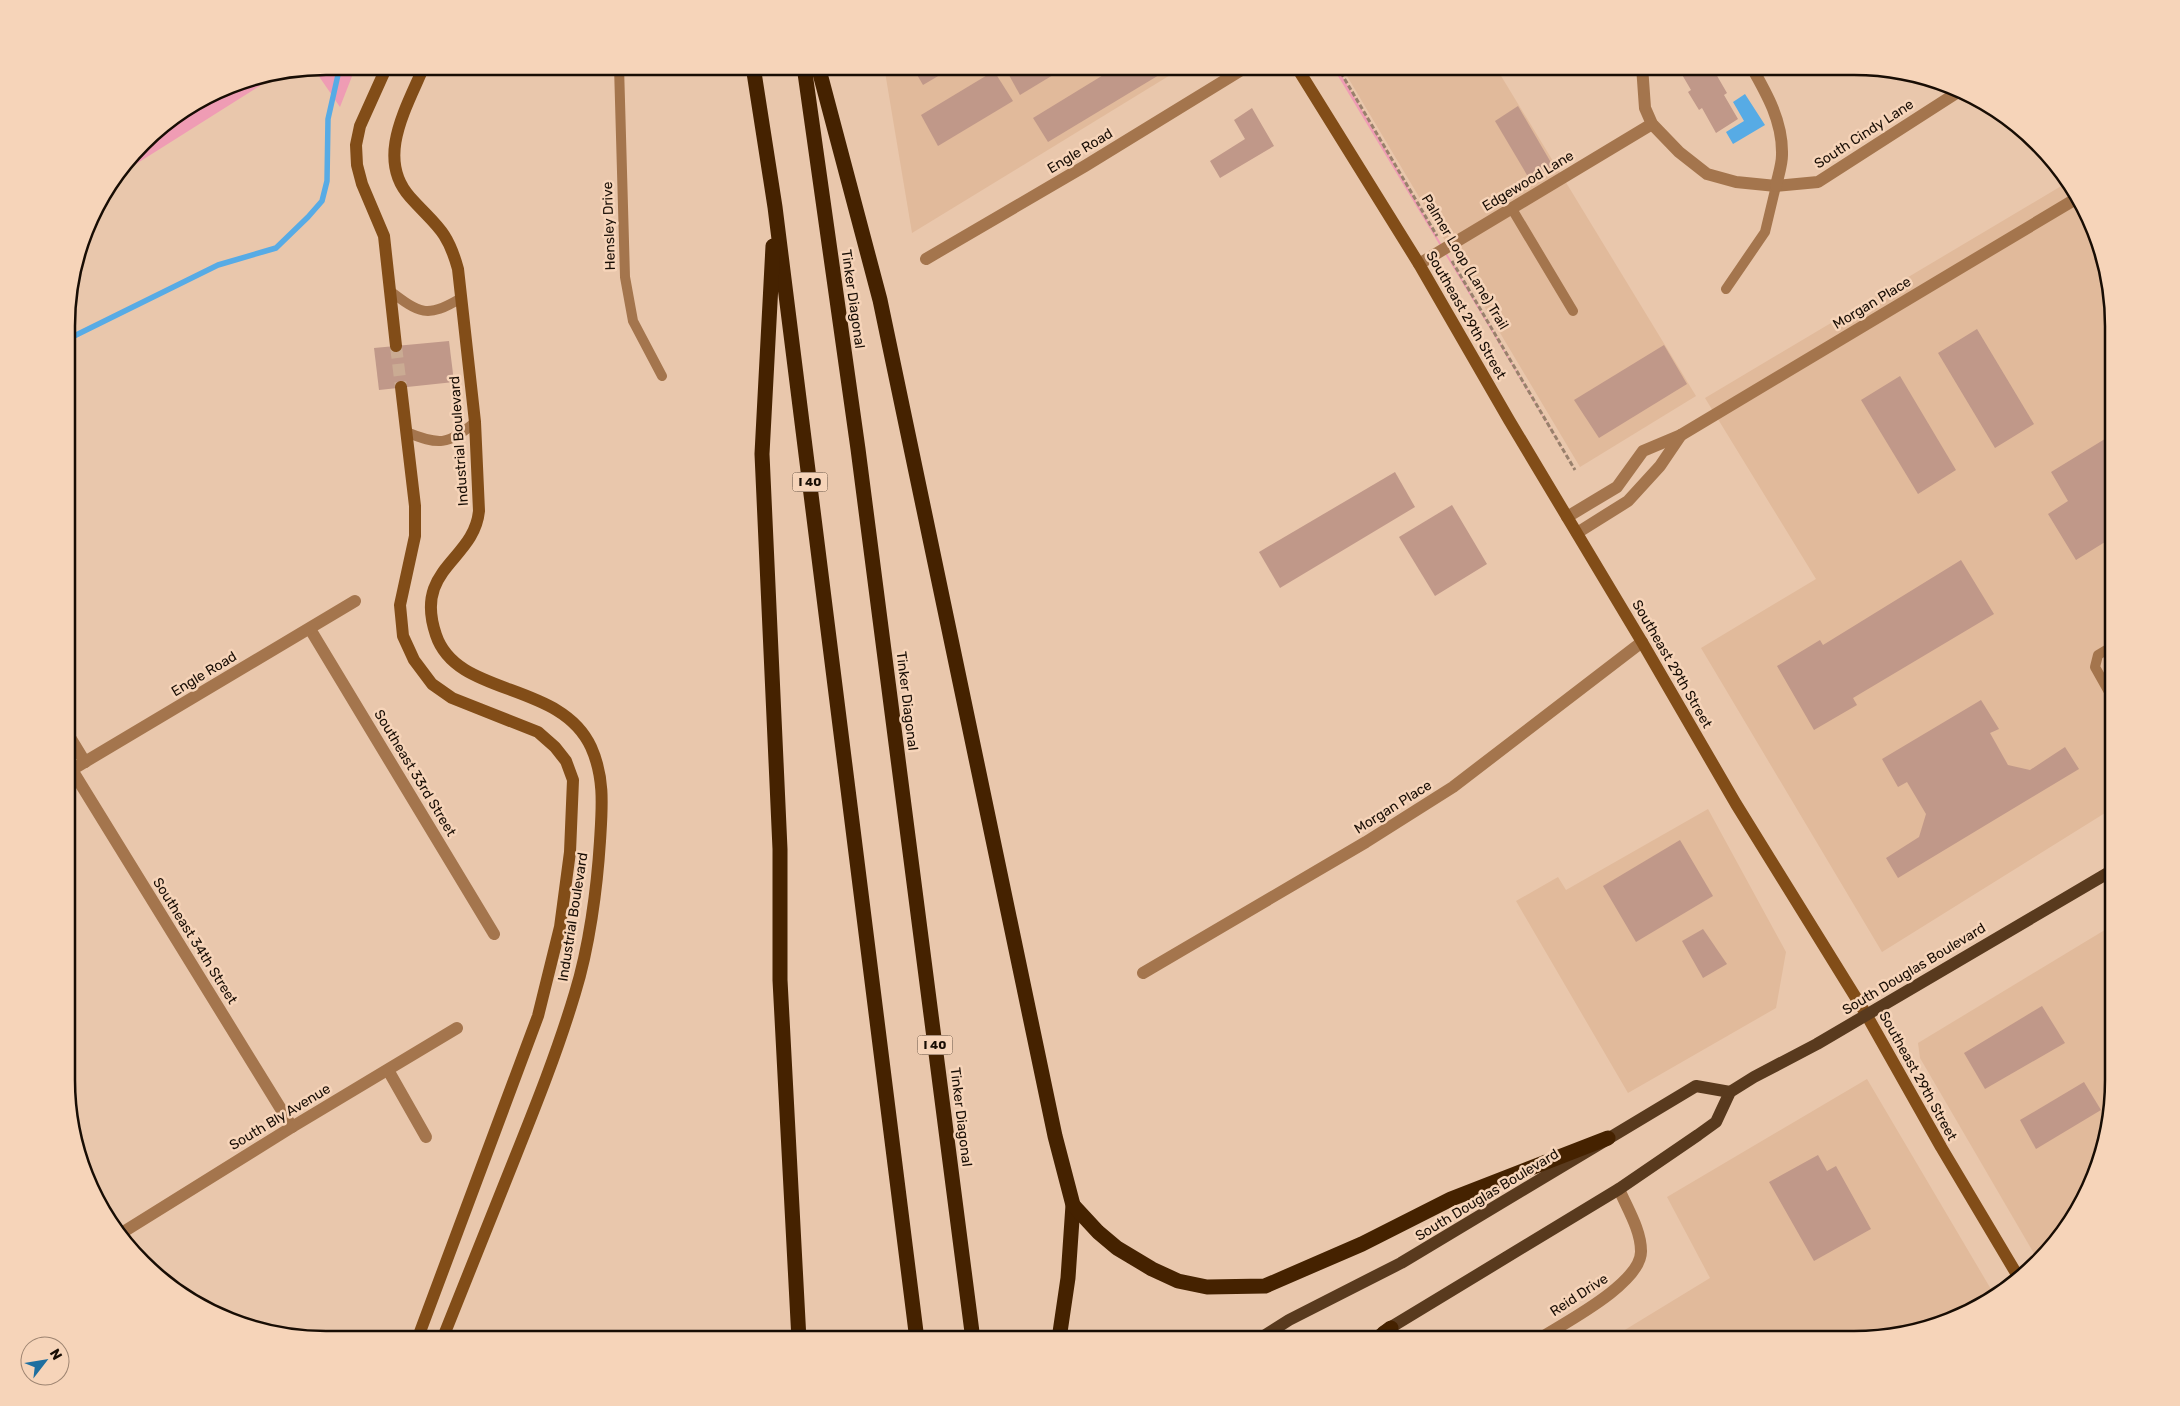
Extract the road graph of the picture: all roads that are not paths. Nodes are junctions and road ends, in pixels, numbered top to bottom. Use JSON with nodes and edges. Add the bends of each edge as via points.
{"nodes":[{"id":1,"x":383,"y":75,"type":"edge"},
{"id":2,"x":420,"y":75,"type":"edge"},
{"id":3,"x":619,"y":75,"type":"edge"},
{"id":4,"x":754,"y":75,"type":"edge"},
{"id":5,"x":805,"y":75,"type":"edge"},
{"id":6,"x":820,"y":75,"type":"edge"},
{"id":7,"x":1233,"y":75,"type":"edge"},
{"id":8,"x":1302,"y":75,"type":"edge"},
{"id":9,"x":1643,"y":75,"type":"edge"},
{"id":10,"x":1756,"y":75,"type":"edge"},
{"id":11,"x":1953,"y":95,"type":"edge"},
{"id":12,"x":1652,"y":124,"type":"junction"},
{"id":13,"x":1776,"y":186,"type":"junction"},
{"id":14,"x":2071,"y":202,"type":"edge"},
{"id":15,"x":775,"y":207,"type":"junction"},
{"id":16,"x":1512,"y":209,"type":"junction"},
{"id":17,"x":926,"y":259,"type":"dead end"},
{"id":18,"x":1419,"y":264,"type":"junction"},
{"id":19,"x":1726,"y":288,"type":"dead end"},
{"id":20,"x":390,"y":291,"type":"junction"},
{"id":21,"x":461,"y":298,"type":"junction"},
{"id":22,"x":1573,"y":311,"type":"dead end"},
{"id":23,"x":396,"y":346,"type":"tunnel mouth"},
{"id":24,"x":662,"y":376,"type":"dead end"},
{"id":25,"x":401,"y":388,"type":"tunnel mouth"},
{"id":26,"x":475,"y":422,"type":"junction"},
{"id":27,"x":406,"y":432,"type":"junction"},
{"id":28,"x":1681,"y":435,"type":"junction"},
{"id":29,"x":1567,"y":517,"type":"junction"},
{"id":30,"x":1577,"y":533,"type":"junction"},
{"id":31,"x":355,"y":601,"type":"dead end"},
{"id":32,"x":310,"y":629,"type":"junction"},
{"id":33,"x":1642,"y":642,"type":"junction"},
{"id":34,"x":2105,"y":651,"type":"edge"},
{"id":35,"x":2105,"y":685,"type":"edge"},
{"id":36,"x":75,"y":746,"type":"edge"},
{"id":37,"x":85,"y":762,"type":"junction"},
{"id":38,"x":75,"y":768,"type":"edge"},
{"id":39,"x":75,"y":779,"type":"edge"},
{"id":40,"x":2105,"y":875,"type":"edge"},
{"id":41,"x":494,"y":934,"type":"dead end"},
{"id":42,"x":1143,"y":973,"type":"dead end"},
{"id":43,"x":1866,"y":1014,"type":"junction"},
{"id":44,"x":457,"y":1028,"type":"dead end"},
{"id":45,"x":388,"y":1070,"type":"junction"},
{"id":46,"x":1730,"y":1092,"type":"junction"},
{"id":47,"x":292,"y":1127,"type":"junction"},
{"id":48,"x":426,"y":1137,"type":"dead end"},
{"id":49,"x":1608,"y":1138,"type":"junction"},
{"id":50,"x":1619,"y":1189,"type":"junction"},
{"id":51,"x":1073,"y":1205,"type":"junction"},
{"id":52,"x":125,"y":1231,"type":"edge"},
{"id":53,"x":2015,"y":1272,"type":"edge"},
{"id":54,"x":1391,"y":1328,"type":"junction"},
{"id":55,"x":420,"y":1331,"type":"edge"},
{"id":56,"x":446,"y":1331,"type":"edge"},
{"id":57,"x":799,"y":1331,"type":"edge"},
{"id":58,"x":916,"y":1331,"type":"edge"},
{"id":59,"x":972,"y":1331,"type":"edge"},
{"id":60,"x":1061,"y":1331,"type":"edge"},
{"id":61,"x":1272,"y":1331,"type":"edge"},
{"id":62,"x":1386,"y":1331,"type":"edge"},
{"id":63,"x":1387,"y":1331,"type":"edge"},
{"id":64,"x":1551,"y":1331,"type":"edge"}],
"edges":[{"from":1,"to":20,"type":"main road","via":[[360,126],[356,145],[362,184],[384,236]]},
{"from":2,"to":21,"type":"main road","name":"Industrial Boulevard","via":[[396,134],[393,154],[396,174],[409,196],[438,225],[452,246]]},
{"from":3,"to":24,"type":"lane","name":"Hensley Drive","via":[[625,276],[633,321]]},
{"from":4,"to":15,"type":"highway","number":"I 40"},
{"from":5,"to":59,"type":"highway","name":"Tinker Diagonal","number":"I 40","via":[[858,449]]},
{"from":6,"to":51,"type":"highway","via":[[880,300],[1055,1136]]},
{"from":7,"to":17,"type":"street","name":"Engle Road"},
{"from":8,"to":18,"type":"main road","name":"Southeast 29th Street"},
{"from":9,"to":12,"type":"street","via":[[1645,108]]},
{"from":10,"to":13,"type":"street","via":[[1774,108],[1781,131],[1782,156]]},
{"from":11,"to":13,"type":"street","name":"South Cindy Lane","via":[[1818,182]]},
{"from":12,"to":13,"type":"street","name":"South Cindy Lane","via":[[1679,152],[1707,174],[1736,182]]},
{"from":12,"to":16,"type":"street","name":"Edgewood Lane"},
{"from":13,"to":19,"type":"lane","via":[[1765,232]]},
{"from":14,"to":28,"type":"street","name":"Morgan Place"},
{"from":15,"to":57,"type":"highway","via":[[762,454],[780,849],[780,980]]},
{"from":15,"to":58,"type":"highway","number":"I 40"},
{"from":16,"to":18,"type":"street","name":"Edgewood Lane"},
{"from":16,"to":22,"type":"lane"},
{"from":18,"to":29,"type":"main road","name":"Southeast 29th Street"},
{"from":20,"to":21,"type":"lane","via":[[421,311],[440,310]]},
{"from":20,"to":23,"type":"main road"},
{"from":21,"to":26,"type":"main road","name":"Industrial Boulevard"},
{"from":25,"to":27,"type":"main road","name":"Industrial Boulevard"},
{"from":26,"to":27,"type":"lane","via":[[461,435],[438,443]]},
{"from":26,"to":56,"type":"main road","name":"Industrial Boulevard","via":[[478,524],[433,588],[430,615],[437,638],[447,656],[463,670],[550,705],[574,722],[590,745],[602,779],[602,814],[598,871],[576,991],[545,1081]]},
{"from":27,"to":55,"type":"main road","name":"Industrial Boulevard","via":[[415,506],[415,536],[400,605],[403,636],[414,660],[432,684],[452,698],[538,732],[566,761],[573,780],[570,852],[560,927],[538,1016]]},
{"from":28,"to":29,"type":"street","name":"Morgan Place","via":[[1643,451],[1617,487]]},
{"from":28,"to":30,"type":"street","name":"Morgan Place","via":[[1660,466],[1628,501]]},
{"from":29,"to":30,"type":"main road","name":"Southeast 29th Street"},
{"from":30,"to":33,"type":"main road","name":"Southeast 29th Street"},
{"from":31,"to":32,"type":"street","name":"Engle Road"},
{"from":32,"to":37,"type":"street","name":"Engle Road"},
{"from":32,"to":41,"type":"street","name":"Southeast 33rd Street"},
{"from":33,"to":42,"type":"street","name":"Morgan Place","via":[[1453,787]]},
{"from":33,"to":43,"type":"main road","name":"Southeast 29th Street","via":[[1743,815]]},
{"from":34,"to":35,"type":"lane","via":[[2098,655],[2095,667]]},
{"from":36,"to":37,"type":"street"},
{"from":37,"to":38,"type":"street","name":"Engle Road"},
{"from":39,"to":47,"type":"street","name":"Southeast 34th Street"},
{"from":40,"to":43,"type":"main road","name":"South Douglas Boulevard"},
{"from":43,"to":46,"type":"main road","name":"South Douglas Boulevard"},
{"from":43,"to":53,"type":"main road","name":"Southeast 29th Street"},
{"from":44,"to":45,"type":"street","name":"South Bly Avenue"},
{"from":45,"to":47,"type":"street","name":"South Bly Avenue"},
{"from":45,"to":48,"type":"street"},
{"from":46,"to":49,"type":"main road","name":"South Douglas Boulevard","via":[[1696,1086]]},
{"from":46,"to":50,"type":"main road","via":[[1716,1122]]},
{"from":47,"to":52,"type":"street","name":"South Bly Avenue"},
{"from":49,"to":51,"type":"highway","via":[[1451,1199],[1362,1244],[1265,1286],[1207,1286],[1178,1281],[1117,1248]]},
{"from":49,"to":61,"type":"main road","name":"South Douglas Boulevard","via":[[1401,1263]]},
{"from":50,"to":54,"type":"main road"},
{"from":50,"to":64,"type":"street","name":"Reid Drive","via":[[1638,1234],[1642,1252],[1637,1266],[1618,1288]]},
{"from":51,"to":60,"type":"highway"},
{"from":54,"to":62,"type":"main road"},
{"from":54,"to":63,"type":"highway"}]}
